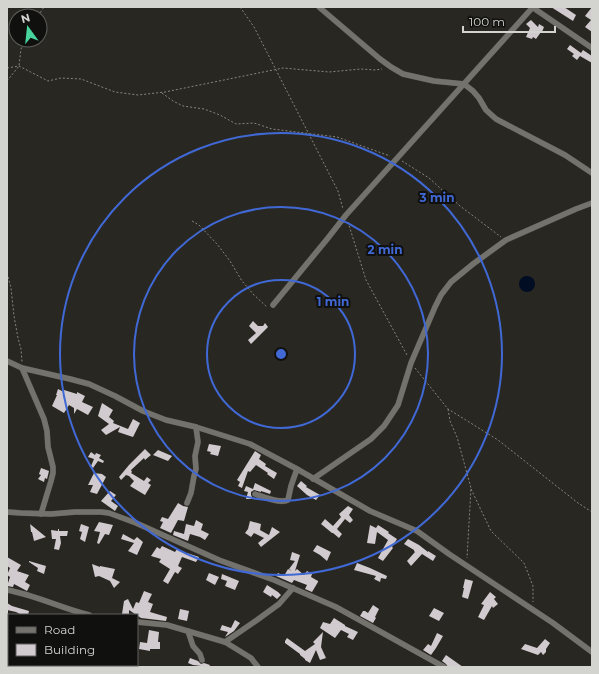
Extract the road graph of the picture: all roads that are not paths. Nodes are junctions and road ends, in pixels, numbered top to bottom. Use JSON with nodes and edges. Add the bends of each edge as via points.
{"nodes":[{"id":1,"x":319,"y":7,"type":"edge"},
{"id":2,"x":532,"y":7,"type":"edge"},
{"id":3,"x":592,"y":48,"type":"edge"},
{"id":4,"x":464,"y":84,"type":"junction"},
{"id":5,"x":592,"y":173,"type":"edge"},
{"id":6,"x":592,"y":203,"type":"edge"},
{"id":7,"x":273,"y":305,"type":"road end"},
{"id":8,"x":7,"y":361,"type":"edge"},
{"id":9,"x":22,"y":368,"type":"junction"},
{"id":10,"x":196,"y":427,"type":"junction"},
{"id":11,"x":297,"y":469,"type":"junction"},
{"id":12,"x":313,"y":479,"type":"junction"},
{"id":13,"x":255,"y":494,"type":"dead end"},
{"id":14,"x":187,"y":503,"type":"dead end"},
{"id":15,"x":7,"y":512,"type":"edge"},
{"id":16,"x":41,"y":514,"type":"junction"},
{"id":17,"x":293,"y":588,"type":"junction"},
{"id":18,"x":7,"y":590,"type":"edge"},
{"id":19,"x":85,"y":614,"type":"edge"},
{"id":20,"x":138,"y":622,"type":"edge"},
{"id":21,"x":188,"y":631,"type":"junction"},
{"id":22,"x":225,"y":642,"type":"junction"},
{"id":23,"x":592,"y":652,"type":"edge"},
{"id":24,"x":202,"y":660,"type":"dead end"},
{"id":25,"x":258,"y":667,"type":"edge"},
{"id":26,"x":444,"y":667,"type":"edge"}],
"edges":[{"from":1,"to":4,"type":"street","via":[[380,59],[403,74]]},
{"from":2,"to":3,"type":"street"},
{"from":2,"to":4,"type":"street"},
{"from":4,"to":5,"type":"street","via":[[496,119],[565,155]]},
{"from":4,"to":7,"type":"street","via":[[346,215]]},
{"from":6,"to":12,"type":"street","via":[[506,240],[451,282],[435,306],[411,363],[398,405],[384,426],[371,439]]},
{"from":8,"to":9,"type":"street"},
{"from":9,"to":10,"type":"street","via":[[89,384],[142,411]]},
{"from":9,"to":16,"type":"street","via":[[48,431],[48,447],[53,467]]},
{"from":10,"to":11,"type":"street","via":[[250,444]]},
{"from":10,"to":14,"type":"street","via":[[196,470]]},
{"from":11,"to":12,"type":"street"},
{"from":11,"to":13,"type":"street","via":[[288,500],[284,502]]},
{"from":12,"to":23,"type":"street","via":[[370,511],[417,532],[533,609]]},
{"from":15,"to":16,"type":"street"},
{"from":16,"to":17,"type":"street","via":[[109,513],[219,560]]},
{"from":17,"to":22,"type":"street","via":[[279,604]]},
{"from":17,"to":26,"type":"street","via":[[336,607]]},
{"from":18,"to":19,"type":"street"},
{"from":20,"to":21,"type":"street","via":[[167,625]]},
{"from":21,"to":22,"type":"street"},
{"from":21,"to":24,"type":"street","via":[[193,646]]},
{"from":22,"to":25,"type":"street","via":[[251,658]]}]}
